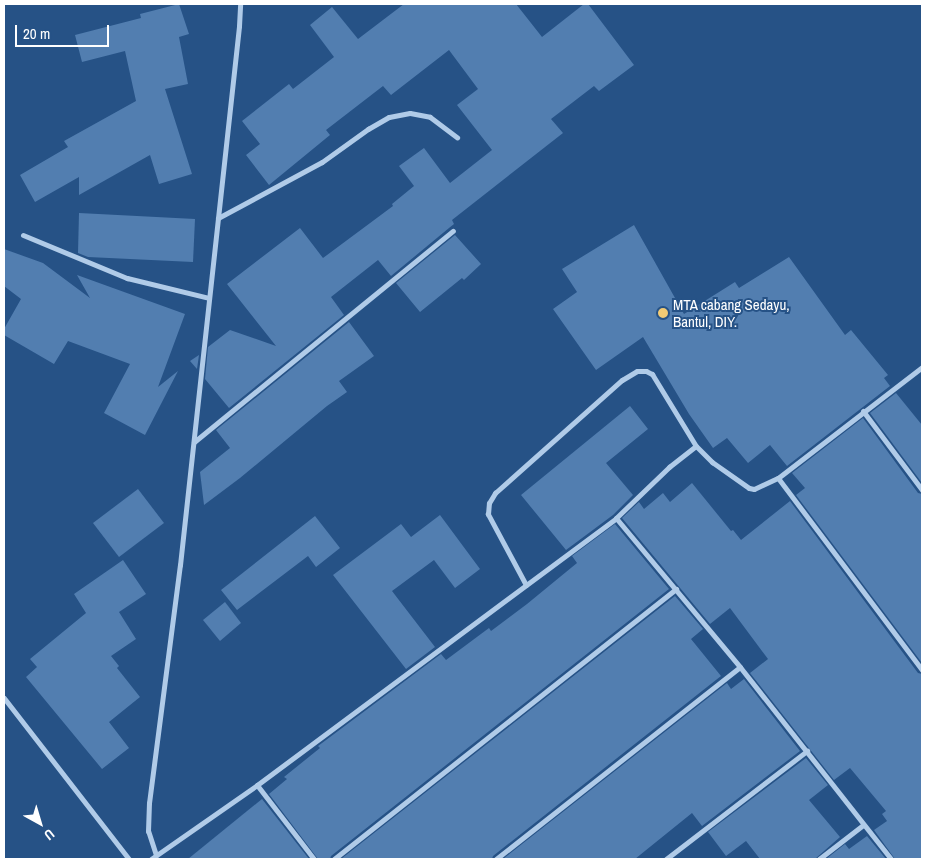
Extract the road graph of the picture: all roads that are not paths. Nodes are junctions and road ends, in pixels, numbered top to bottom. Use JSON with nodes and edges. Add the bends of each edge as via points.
{"nodes":[{"id":1,"x":240,"y":4,"type":"edge"},
{"id":2,"x":457,"y":137,"type":"dead end"},
{"id":3,"x":218,"y":218,"type":"junction"},
{"id":4,"x":454,"y":231,"type":"dead end"},
{"id":5,"x":23,"y":235,"type":"dead end"},
{"id":6,"x":209,"y":298,"type":"junction"},
{"id":7,"x":922,"y":367,"type":"edge"},
{"id":8,"x":863,"y":411,"type":"junction"},
{"id":9,"x":193,"y":442,"type":"junction"},
{"id":10,"x":696,"y":446,"type":"junction"},
{"id":11,"x":778,"y":478,"type":"junction"},
{"id":12,"x":922,"y":490,"type":"edge"},
{"id":13,"x":616,"y":518,"type":"junction"},
{"id":14,"x":526,"y":585,"type":"junction"},
{"id":15,"x":676,"y":589,"type":"junction"},
{"id":16,"x":740,"y":667,"type":"junction"},
{"id":17,"x":922,"y":670,"type":"edge"},
{"id":18,"x":4,"y":698,"type":"edge"},
{"id":19,"x":807,"y":751,"type":"junction"},
{"id":20,"x":257,"y":786,"type":"junction"},
{"id":21,"x":863,"y":825,"type":"junction"},
{"id":22,"x":156,"y":855,"type":"junction"},
{"id":23,"x":130,"y":859,"type":"edge"},
{"id":24,"x":151,"y":859,"type":"edge"},
{"id":25,"x":314,"y":859,"type":"edge"},
{"id":26,"x":334,"y":859,"type":"edge"},
{"id":27,"x":496,"y":859,"type":"edge"},
{"id":28,"x":666,"y":859,"type":"edge"},
{"id":29,"x":819,"y":859,"type":"edge"},
{"id":30,"x":891,"y":859,"type":"edge"}],
"edges":[{"from":1,"to":3,"type":"street"},
{"from":2,"to":3,"type":"street","via":[[430,117],[410,113],[389,117],[322,162]]},
{"from":3,"to":6,"type":"street"},
{"from":4,"to":9,"type":"street"},
{"from":5,"to":6,"type":"street","via":[[127,278]]},
{"from":6,"to":9,"type":"street"},
{"from":7,"to":8,"type":"street"},
{"from":8,"to":11,"type":"street"},
{"from":8,"to":12,"type":"street"},
{"from":9,"to":22,"type":"street","via":[[149,803],[148,831]]},
{"from":10,"to":11,"type":"street","via":[[712,462],[749,488],[754,489]]},
{"from":10,"to":13,"type":"street"},
{"from":10,"to":14,"type":"street","via":[[652,374],[638,371],[622,380],[495,493],[488,503],[488,514]]},
{"from":11,"to":17,"type":"street"},
{"from":13,"to":14,"type":"street"},
{"from":13,"to":15,"type":"street"},
{"from":14,"to":20,"type":"street"},
{"from":15,"to":16,"type":"street"},
{"from":15,"to":26,"type":"street"},
{"from":16,"to":19,"type":"street"},
{"from":16,"to":27,"type":"street"},
{"from":18,"to":23,"type":"street"},
{"from":19,"to":21,"type":"street"},
{"from":19,"to":28,"type":"street"},
{"from":20,"to":22,"type":"street"},
{"from":20,"to":25,"type":"street"},
{"from":21,"to":29,"type":"street"},
{"from":21,"to":30,"type":"street"},
{"from":22,"to":24,"type":"street"}]}
